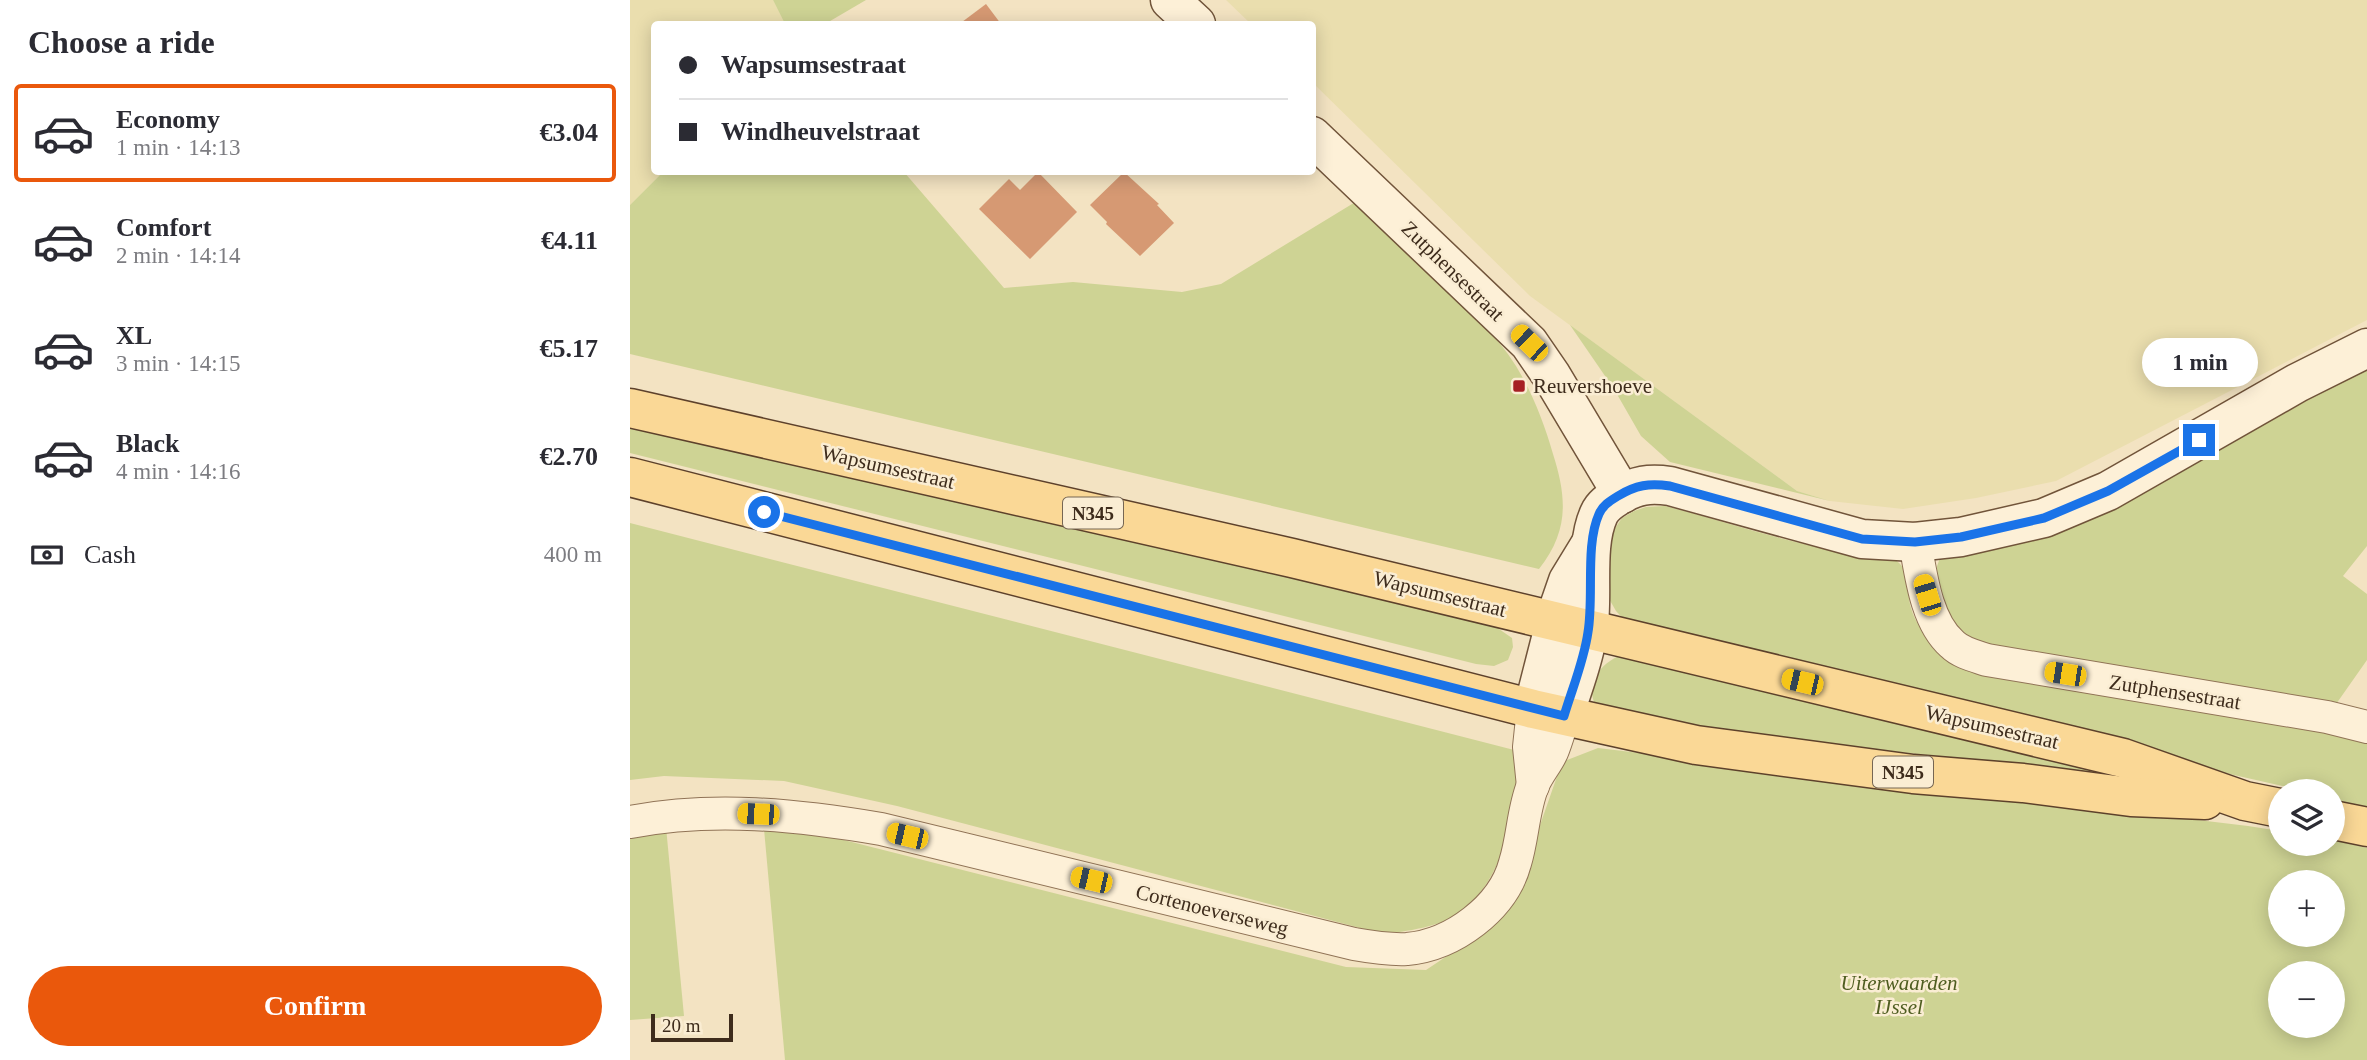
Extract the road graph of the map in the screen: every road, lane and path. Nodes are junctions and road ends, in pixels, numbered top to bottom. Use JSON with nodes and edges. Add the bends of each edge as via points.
{"nodes":[{"id":1,"x":1170,"y":0,"type":"edge"},
{"id":2,"x":1193,"y":21,"type":"edge"},
{"id":3,"x":1316,"y":140,"type":"edge"},
{"id":4,"x":2367,"y":348,"type":"edge"},
{"id":5,"x":630,"y":408,"type":"edge"},
{"id":6,"x":630,"y":477,"type":"edge"},
{"id":7,"x":1622,"y":494,"type":"junction"},
{"id":8,"x":1915,"y":542,"type":"junction"},
{"id":9,"x":1571,"y":626,"type":"junction"},
{"id":10,"x":1549,"y":713,"type":"junction"},
{"id":11,"x":2367,"y":727,"type":"edge"},
{"id":12,"x":2263,"y":805,"type":"edge"},
{"id":13,"x":630,"y":822,"type":"edge"},
{"id":14,"x":2345,"y":822,"type":"edge"},
{"id":15,"x":2367,"y":827,"type":"edge"}],
"edges":[{"from":1,"to":2,"type":"street"},
{"from":3,"to":7,"type":"street","name":"Zutphensestraat","via":[[1529,343]]},
{"from":4,"to":8,"type":"street","via":[[2076,506],[2004,528]]},
{"from":5,"to":9,"type":"main road","name":"Wapsumsestraat","number":"N345"},
{"from":6,"to":10,"type":"main road","name":"Wapsumsestraat","number":"N345"},
{"from":7,"to":8,"type":"street","via":[[1641,485],[1670,486],[1862,539]]},
{"from":7,"to":9,"type":"street","name":"Cortenoeverseweg","via":[[1599,513],[1591,543],[1592,590]]},
{"from":8,"to":11,"type":"street","name":"Zutphensestraat","via":[[1940,630],[1953,646],[1969,654]]},
{"from":9,"to":10,"type":"street","name":"Cortenoeverseweg"},
{"from":9,"to":12,"type":"main road","name":"Wapsumsestraat","number":"N345","via":[[2123,758]]},
{"from":10,"to":12,"type":"main road","name":"Wapsumsestraat","number":"N345","via":[[1696,745],[1913,774],[2131,797]]},
{"from":10,"to":13,"type":"street","name":"Cortenoeverseweg","via":[[1552,751],[1533,786],[1508,883],[1468,925],[1451,936],[1408,949],[1354,944],[895,832],[831,821],[713,813]]},
{"from":14,"to":15,"type":"main road"}]}
